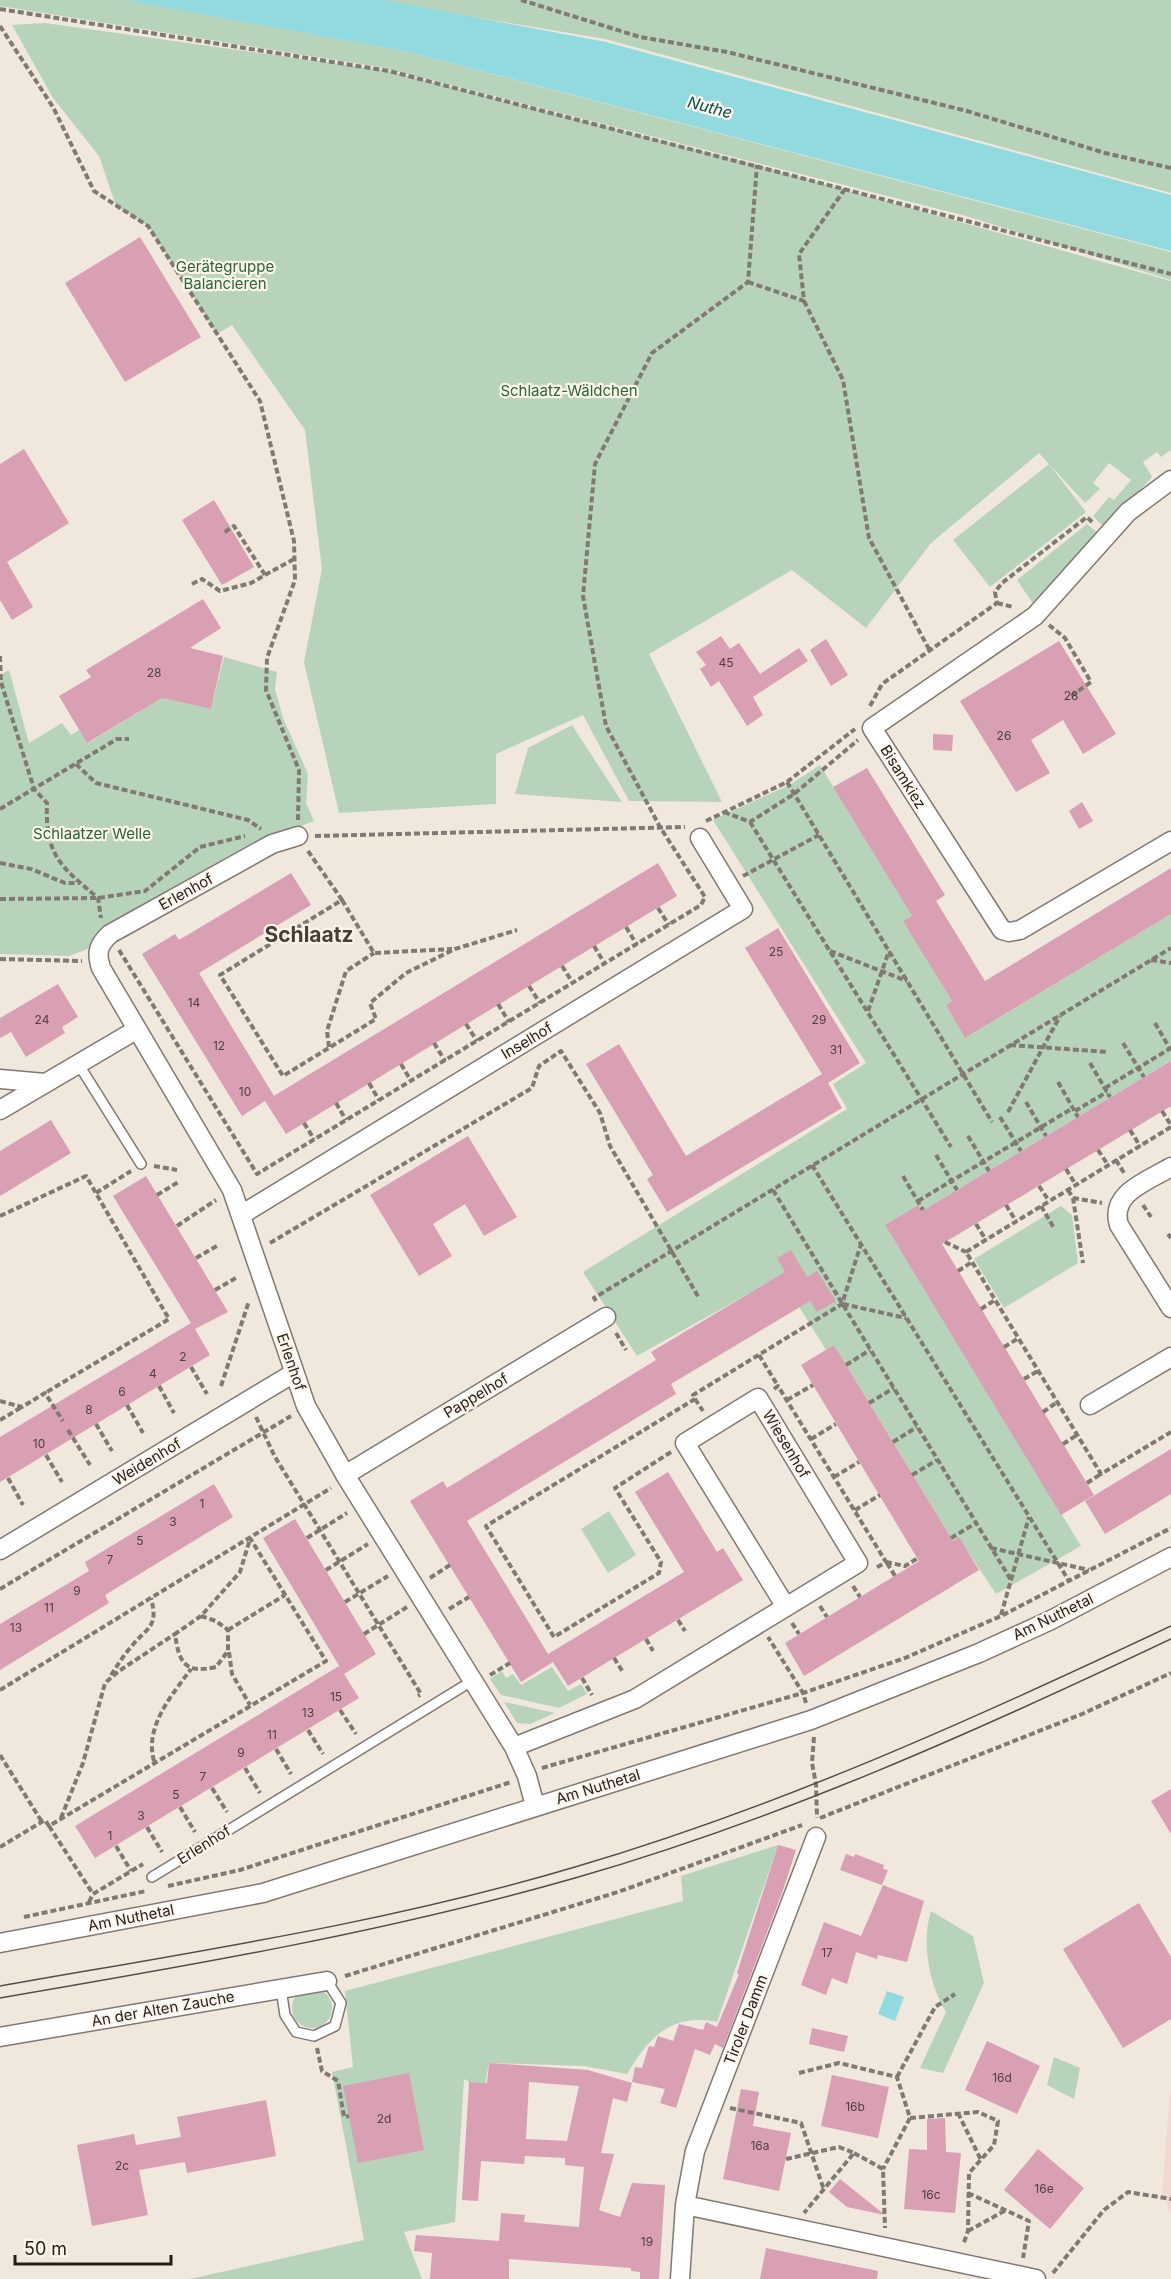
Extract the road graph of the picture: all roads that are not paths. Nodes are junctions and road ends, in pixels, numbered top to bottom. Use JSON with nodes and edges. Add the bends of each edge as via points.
{"nodes":[{"id":1,"x":1171,"y":480,"type":"edge"},
{"id":2,"x":698,"y":829,"type":"road end"},
{"id":3,"x":298,"y":836,"type":"road end"},
{"id":4,"x":1171,"y":841,"type":"edge"},
{"id":5,"x":136,"y":1030,"type":"junction"},
{"id":6,"x":79,"y":1065,"type":"junction"},
{"id":7,"x":0,"y":1079,"type":"edge"},
{"id":8,"x":45,"y":1083,"type":"junction"},
{"id":9,"x":0,"y":1110,"type":"edge"},
{"id":10,"x":141,"y":1164,"type":"road end"},
{"id":11,"x":1171,"y":1167,"type":"edge"},
{"id":12,"x":241,"y":1215,"type":"junction"},
{"id":13,"x":1171,"y":1308,"type":"edge"},
{"id":14,"x":606,"y":1317,"type":"road end"},
{"id":15,"x":1171,"y":1357,"type":"edge"},
{"id":16,"x":294,"y":1373,"type":"junction"},
{"id":17,"x":1090,"y":1406,"type":"dead end"},
{"id":18,"x":346,"y":1477,"type":"junction"},
{"id":19,"x":0,"y":1550,"type":"edge"},
{"id":20,"x":1171,"y":1557,"type":"edge"},
{"id":21,"x":788,"y":1614,"type":"junction"},
{"id":22,"x":478,"y":1680,"type":"junction"},
{"id":23,"x":513,"y":1747,"type":"junction"},
{"id":24,"x":535,"y":1806,"type":"junction"},
{"id":25,"x":817,"y":1828,"type":"road end"},
{"id":26,"x":152,"y":1877,"type":"dead end"},
{"id":27,"x":0,"y":1943,"type":"edge"},
{"id":28,"x":327,"y":1981,"type":"joint"},
{"id":29,"x":281,"y":1989,"type":"junction"},
{"id":30,"x":0,"y":2037,"type":"edge"},
{"id":31,"x":685,"y":2205,"type":"junction"},
{"id":32,"x":1028,"y":2277,"type":"edge"},
{"id":33,"x":680,"y":2279,"type":"edge"}],
"edges":[{"from":1,"to":4,"type":"street","name":"Bisamkiez","via":[[1128,512],[1035,616],[866,723],[1002,930],[1020,930]]},
{"from":2,"to":12,"type":"street","name":"Inselhof","via":[[742,909]]},
{"from":3,"to":5,"type":"street","name":"Erlenhof","via":[[272,844],[110,934],[99,944],[100,968]]},
{"from":5,"to":6,"type":"street"},
{"from":5,"to":12,"type":"street","name":"Erlenhof","via":[[232,1190]]},
{"from":6,"to":8,"type":"street"},
{"from":6,"to":10,"type":"lane"},
{"from":7,"to":8,"type":"street"},
{"from":8,"to":9,"type":"street"},
{"from":11,"to":13,"type":"street","via":[[1124,1196],[1116,1216]]},
{"from":12,"to":16,"type":"street","name":"Erlenhof"},
{"from":14,"to":18,"type":"street","name":"Pappelhof"},
{"from":15,"to":17,"type":"street"},
{"from":16,"to":18,"type":"street","name":"Erlenhof","via":[[306,1406]]},
{"from":16,"to":19,"type":"street","name":"Weidenhof"},
{"from":18,"to":22,"type":"street","name":"Erlenhof","via":[[402,1567],[423,1589]]},
{"from":20,"to":24,"type":"street","name":"Am Nuthetal","via":[[1051,1620],[891,1690],[811,1720]]},
{"from":21,"to":21,"type":"street","name":"Wiesenhof","via":[[858,1563],[758,1398],[685,1443]]},
{"from":21,"to":23,"type":"street","name":"Wiesenhof","via":[[635,1699]]},
{"from":22,"to":23,"type":"street","name":"Erlenhof"},
{"from":22,"to":26,"type":"lane","name":"Erlenhof"},
{"from":23,"to":24,"type":"street","name":"Erlenhof"},
{"from":24,"to":27,"type":"street","name":"Am Nuthetal","via":[[263,1893]]},
{"from":25,"to":31,"type":"street","name":"Tiroler Damm","via":[[695,2151]]},
{"from":28,"to":29,"type":"street","name":"An der Alten Zauche"},
{"from":28,"to":29,"type":"lane","via":[[341,2003],[335,2026],[314,2036],[296,2032],[285,2015]]},
{"from":29,"to":30,"type":"street","name":"An der Alten Zauche"},
{"from":31,"to":32,"type":"street"},
{"from":31,"to":33,"type":"street","name":"Tiroler Damm"}]}
